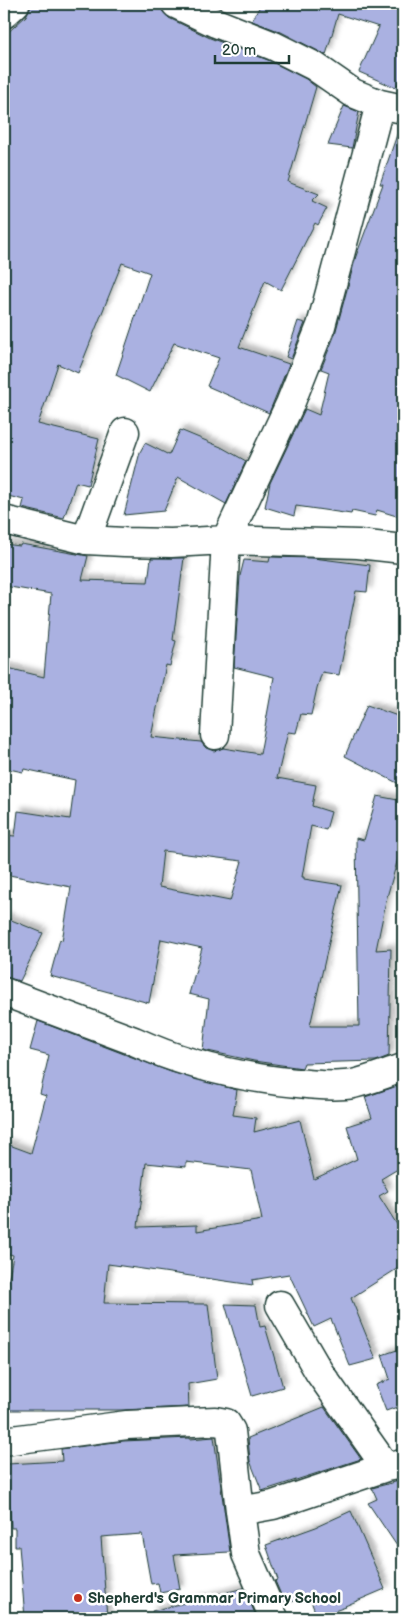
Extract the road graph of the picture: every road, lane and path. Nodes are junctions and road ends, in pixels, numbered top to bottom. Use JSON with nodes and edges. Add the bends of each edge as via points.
{"nodes":[{"id":1,"x":15,"y":4,"type":"edge"},
{"id":2,"x":176,"y":4,"type":"edge"},
{"id":3,"x":4,"y":14,"type":"edge"},
{"id":4,"x":392,"y":107,"type":"edge"},
{"id":5,"x":125,"y":432,"type":"dead end"},
{"id":6,"x":4,"y":520,"type":"edge"},
{"id":7,"x":86,"y":540,"type":"junction"},
{"id":8,"x":226,"y":540,"type":"junction"},
{"id":9,"x":403,"y":549,"type":"edge"},
{"id":10,"x":215,"y":735,"type":"dead end"},
{"id":11,"x":4,"y":992,"type":"edge"},
{"id":12,"x":403,"y":1056,"type":"edge"},
{"id":13,"x":403,"y":1068,"type":"edge"},
{"id":14,"x":280,"y":1305,"type":"dead end"},
{"id":15,"x":4,"y":1441,"type":"edge"},
{"id":16,"x":395,"y":1466,"type":"edge"},
{"id":17,"x":240,"y":1511,"type":"junction"},
{"id":18,"x":274,"y":1618,"type":"edge"}],
"edges":[{"from":1,"to":3,"type":"street"},
{"from":2,"to":4,"type":"street","via":[[216,24],[274,46],[314,66],[353,93]]},
{"from":4,"to":8,"type":"street","via":[[321,326],[290,404]]},
{"from":5,"to":7,"type":"street"},
{"from":6,"to":7,"type":"street"},
{"from":7,"to":8,"type":"street","via":[[171,543]]},
{"from":8,"to":9,"type":"street","via":[[358,544]]},
{"from":8,"to":10,"type":"street"},
{"from":11,"to":13,"type":"street","via":[[154,1050],[245,1076],[323,1085],[352,1084]]},
{"from":12,"to":13,"type":"street"},
{"from":14,"to":16,"type":"street","via":[[319,1372]]},
{"from":15,"to":17,"type":"street","via":[[127,1425],[226,1423],[231,1431]]},
{"from":16,"to":17,"type":"street","via":[[273,1505]]},
{"from":17,"to":18,"type":"street","via":[[246,1554]]}]}
